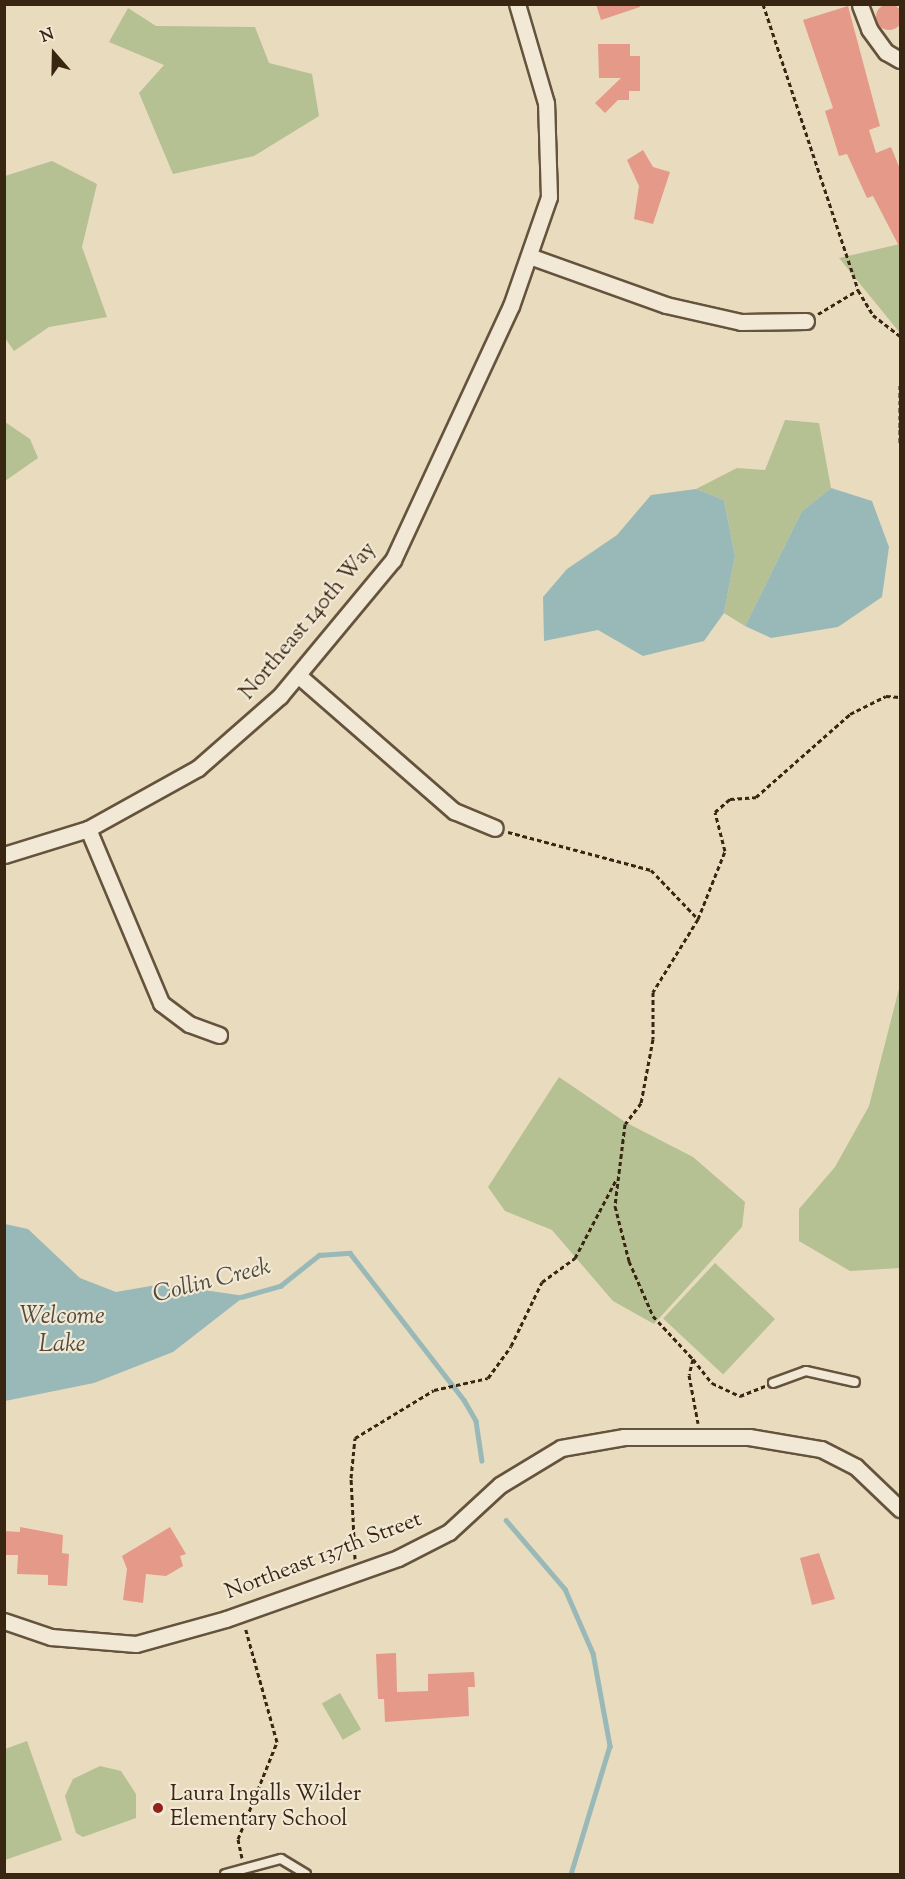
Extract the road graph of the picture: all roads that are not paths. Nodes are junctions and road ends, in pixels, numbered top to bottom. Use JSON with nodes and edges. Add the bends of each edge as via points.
{"nodes":[{"id":1,"x":517,"y":4,"type":"edge"},
{"id":2,"x":860,"y":5,"type":"edge"},
{"id":3,"x":900,"y":60,"type":"edge"},
{"id":4,"x":532,"y":257,"type":"junction"},
{"id":5,"x":806,"y":321,"type":"road end"},
{"id":6,"x":299,"y":676,"type":"junction"},
{"id":7,"x":495,"y":828,"type":"road end"},
{"id":8,"x":88,"y":829,"type":"junction"},
{"id":9,"x":4,"y":855,"type":"edge"},
{"id":10,"x":219,"y":1035,"type":"dead end"},
{"id":11,"x":855,"y":1382,"type":"dead end"},
{"id":12,"x":773,"y":1383,"type":"road end"},
{"id":13,"x":900,"y":1509,"type":"edge"},
{"id":14,"x":4,"y":1621,"type":"edge"},
{"id":15,"x":253,"y":1870,"type":"edge"},
{"id":16,"x":225,"y":1875,"type":"edge"},
{"id":17,"x":306,"y":1875,"type":"edge"}],
"edges":[{"from":1,"to":4,"type":"street","name":"Northeast 140th Way","via":[[546,103],[551,151],[549,197]]},
{"from":2,"to":3,"type":"street","via":[[869,29],[886,52]]},
{"from":4,"to":5,"type":"street","via":[[666,305],[741,322]]},
{"from":4,"to":6,"type":"street","name":"Northeast 140th Way","via":[[393,560]]},
{"from":6,"to":7,"type":"street","via":[[454,811]]},
{"from":6,"to":8,"type":"street","name":"Northeast 140th Way","via":[[265,712],[198,768]]},
{"from":8,"to":9,"type":"street","name":"Northeast 140th Way"},
{"from":8,"to":10,"type":"street","via":[[161,1003],[189,1024]]},
{"from":11,"to":12,"type":"lane","via":[[806,1371]]},
{"from":13,"to":14,"type":"street","name":"Northeast 137th Street","via":[[856,1467],[820,1449],[749,1437],[624,1437],[561,1448],[500,1485],[449,1532],[356,1572],[241,1614],[136,1644],[51,1637]]},
{"from":15,"to":16,"type":"lane","via":[[245,1868]]},
{"from":15,"to":17,"type":"lane","via":[[281,1859]]}]}
